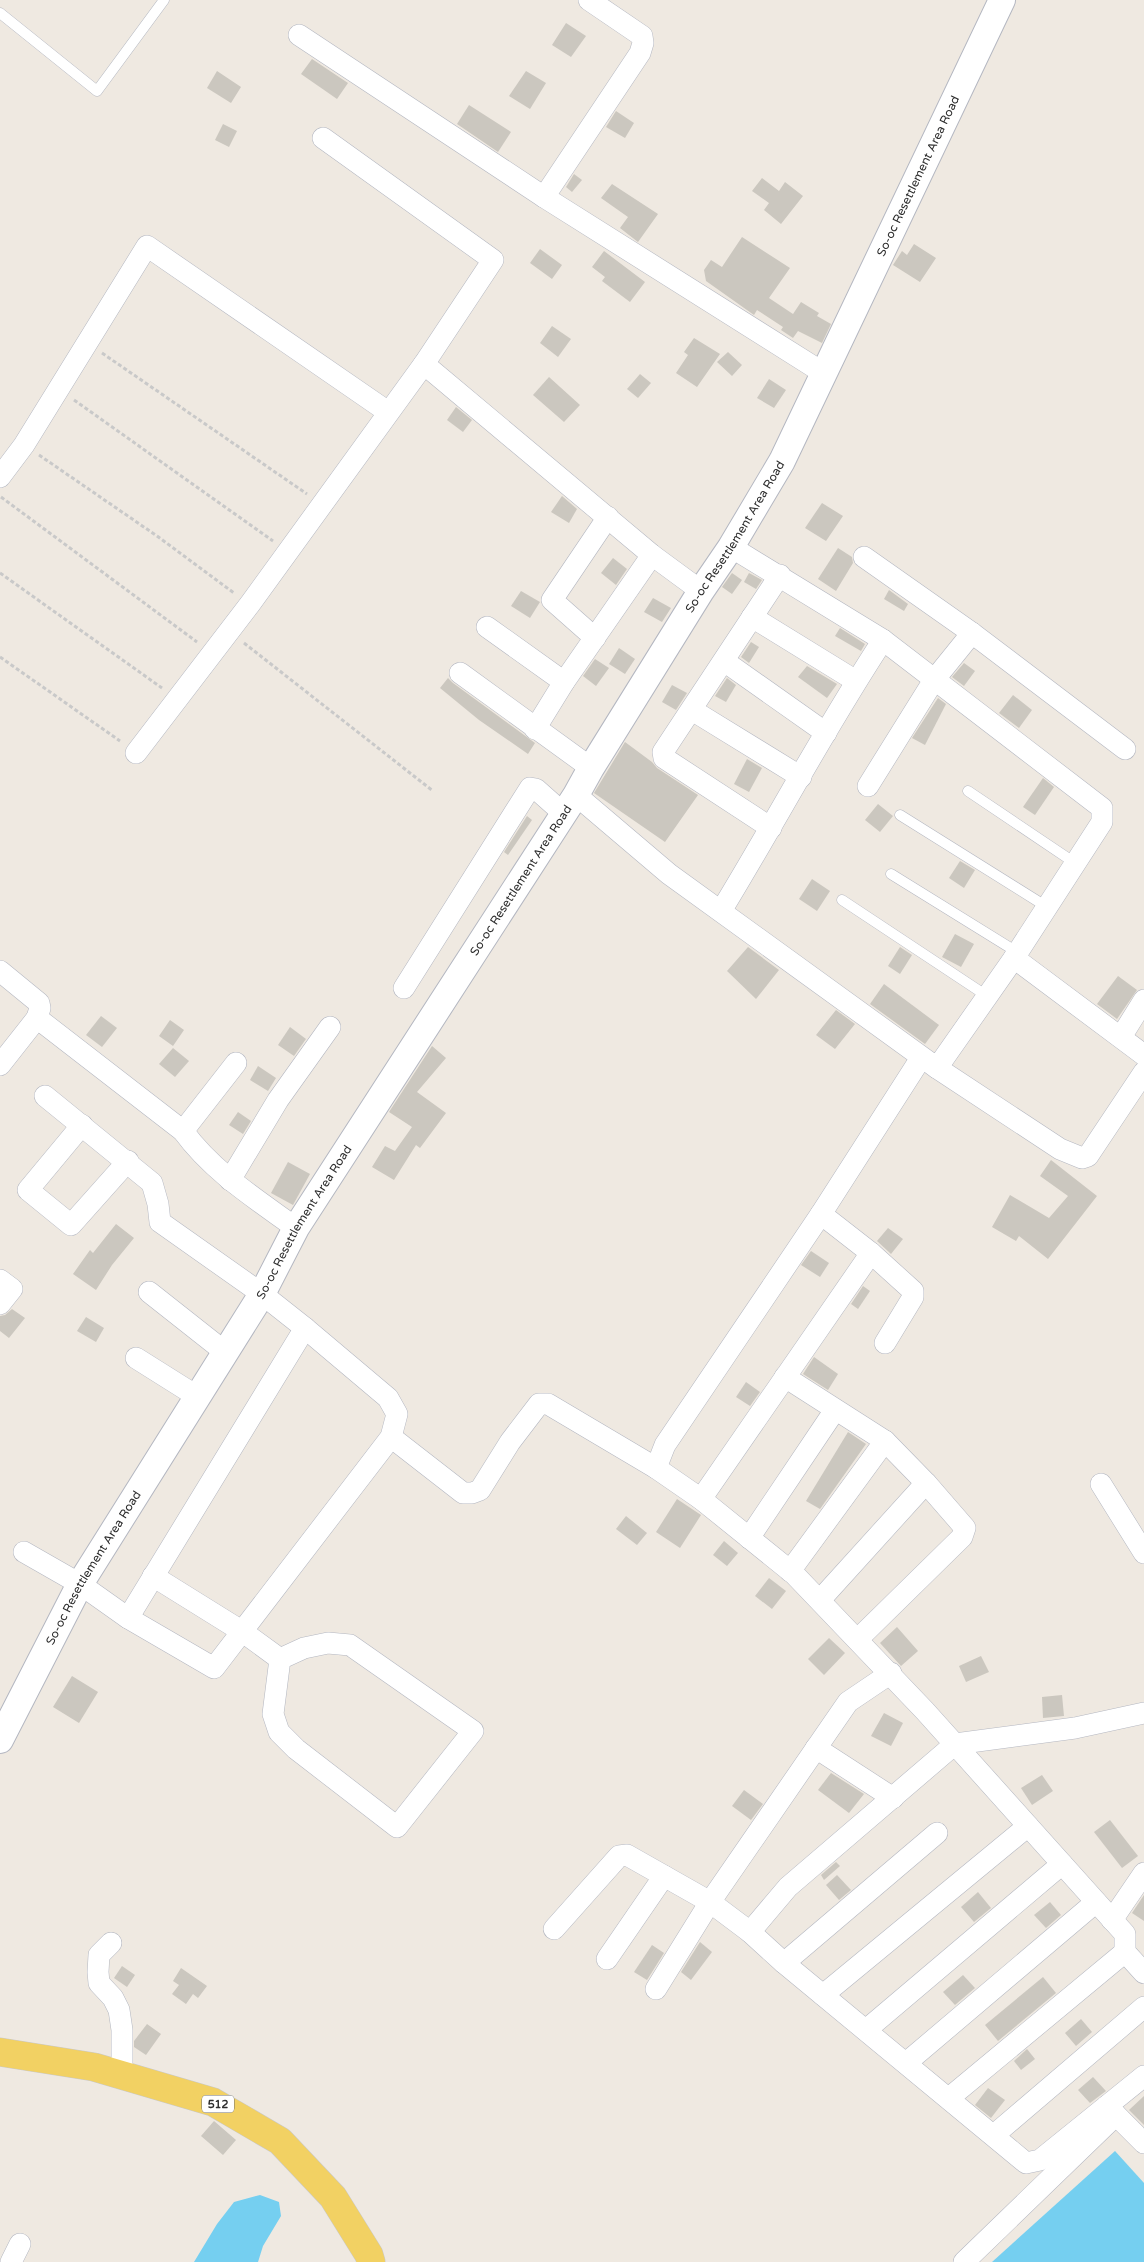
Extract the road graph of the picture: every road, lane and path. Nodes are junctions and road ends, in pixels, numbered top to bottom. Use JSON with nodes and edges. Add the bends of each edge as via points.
{"nodes":[{"id":1,"x":164,"y":0,"type":"edge"},
{"id":2,"x":589,"y":0,"type":"edge"},
{"id":3,"x":1002,"y":0,"type":"edge"},
{"id":4,"x":0,"y":14,"type":"edge"},
{"id":5,"x":299,"y":35,"type":"dead end"},
{"id":6,"x":323,"y":138,"type":"dead end"},
{"id":7,"x":544,"y":197,"type":"junction"},
{"id":8,"x":87,"y":343,"type":"junction"},
{"id":9,"x":424,"y":364,"type":"junction"},
{"id":10,"x":825,"y":374,"type":"junction"},
{"id":11,"x":59,"y":390,"type":"junction"},
{"id":12,"x":388,"y":412,"type":"junction"},
{"id":13,"x":24,"y":445,"type":"junction"},
{"id":14,"x":0,"y":477,"type":"edge"},
{"id":15,"x":0,"y":497,"type":"edge"},
{"id":16,"x":322,"y":504,"type":"junction"},
{"id":17,"x":608,"y":517,"type":"junction"},
{"id":18,"x":731,"y":547,"type":"junction"},
{"id":19,"x":288,"y":552,"type":"junction"},
{"id":20,"x":652,"y":555,"type":"junction"},
{"id":21,"x":864,"y":557,"type":"dead end"},
{"id":22,"x":0,"y":573,"type":"edge"},
{"id":23,"x":780,"y":575,"type":"junction"},
{"id":24,"x":701,"y":591,"type":"junction"},
{"id":25,"x":250,"y":604,"type":"junction"},
{"id":26,"x":752,"y":617,"type":"junction"},
{"id":27,"x":487,"y":627,"type":"dead end"},
{"id":28,"x":229,"y":632,"type":"junction"},
{"id":29,"x":972,"y":633,"type":"junction"},
{"id":30,"x":595,"y":638,"type":"junction"},
{"id":31,"x":883,"y":640,"type":"junction"},
{"id":32,"x":212,"y":653,"type":"junction"},
{"id":33,"x":0,"y":657,"type":"edge"},
{"id":34,"x":724,"y":661,"type":"junction"},
{"id":35,"x":460,"y":673,"type":"dead end"},
{"id":36,"x":934,"y":680,"type":"junction"},
{"id":37,"x":856,"y":681,"type":"junction"},
{"id":38,"x":564,"y":682,"type":"junction"},
{"id":39,"x":176,"y":698,"type":"junction"},
{"id":40,"x":692,"y":710,"type":"junction"},
{"id":41,"x":535,"y":729,"type":"junction"},
{"id":42,"x":826,"y":733,"type":"junction"},
{"id":43,"x":1125,"y":749,"type":"dead end"},
{"id":44,"x":136,"y":752,"type":"joint"},
{"id":45,"x":591,"y":768,"type":"junction"},
{"id":46,"x":801,"y":777,"type":"junction"},
{"id":47,"x":868,"y":786,"type":"dead end"},
{"id":48,"x":433,"y":791,"type":"dead end"},
{"id":49,"x":968,"y":791,"type":"dead end"},
{"id":50,"x":570,"y":804,"type":"junction"},
{"id":51,"x":900,"y":815,"type":"dead end"},
{"id":52,"x":771,"y":828,"type":"junction"},
{"id":53,"x":1075,"y":864,"type":"junction"},
{"id":54,"x":891,"y":874,"type":"dead end"},
{"id":55,"x":842,"y":900,"type":"dead end"},
{"id":56,"x":1047,"y":907,"type":"junction"},
{"id":57,"x":721,"y":911,"type":"junction"},
{"id":58,"x":1016,"y":955,"type":"junction"},
{"id":59,"x":0,"y":971,"type":"edge"},
{"id":60,"x":404,"y":988,"type":"dead end"},
{"id":61,"x":987,"y":996,"type":"junction"},
{"id":62,"x":1144,"y":1000,"type":"edge"},
{"id":63,"x":37,"y":1018,"type":"junction"},
{"id":64,"x":330,"y":1027,"type":"dead end"},
{"id":65,"x":1121,"y":1037,"type":"junction"},
{"id":66,"x":4,"y":1051,"type":"edge"},
{"id":67,"x":1144,"y":1056,"type":"edge"},
{"id":68,"x":236,"y":1063,"type":"dead end"},
{"id":69,"x":929,"y":1063,"type":"junction"},
{"id":70,"x":1144,"y":1072,"type":"edge"},
{"id":71,"x":45,"y":1096,"type":"dead end"},
{"id":72,"x":82,"y":1125,"type":"junction"},
{"id":73,"x":183,"y":1131,"type":"junction"},
{"id":74,"x":128,"y":1161,"type":"junction"},
{"id":75,"x":230,"y":1180,"type":"junction"},
{"id":76,"x":821,"y":1214,"type":"junction"},
{"id":77,"x":296,"y":1228,"type":"junction"},
{"id":78,"x":871,"y":1253,"type":"junction"},
{"id":79,"x":0,"y":1280,"type":"edge"},
{"id":80,"x":149,"y":1292,"type":"dead end"},
{"id":81,"x":262,"y":1294,"type":"junction"},
{"id":82,"x":0,"y":1304,"type":"edge"},
{"id":83,"x":305,"y":1328,"type":"junction"},
{"id":84,"x":886,"y":1343,"type":"dead end"},
{"id":85,"x":225,"y":1352,"type":"junction"},
{"id":86,"x":136,"y":1358,"type":"dead end"},
{"id":87,"x":785,"y":1377,"type":"junction"},
{"id":88,"x":198,"y":1397,"type":"junction"},
{"id":89,"x":835,"y":1410,"type":"junction"},
{"id":90,"x":391,"y":1437,"type":"junction"},
{"id":91,"x":885,"y":1441,"type":"junction"},
{"id":92,"x":656,"y":1468,"type":"junction"},
{"id":93,"x":926,"y":1483,"type":"junction"},
{"id":94,"x":1101,"y":1484,"type":"dead end"},
{"id":95,"x":700,"y":1498,"type":"junction"},
{"id":96,"x":749,"y":1538,"type":"junction"},
{"id":97,"x":24,"y":1552,"type":"dead end"},
{"id":98,"x":1144,"y":1553,"type":"edge"},
{"id":99,"x":790,"y":1571,"type":"junction"},
{"id":100,"x":153,"y":1576,"type":"junction"},
{"id":101,"x":80,"y":1584,"type":"junction"},
{"id":102,"x":820,"y":1600,"type":"junction"},
{"id":103,"x":128,"y":1618,"type":"junction"},
{"id":104,"x":243,"y":1632,"type":"junction"},
{"id":105,"x":858,"y":1639,"type":"junction"},
{"id":106,"x":280,"y":1659,"type":"junction"},
{"id":107,"x":890,"y":1674,"type":"junction"},
{"id":108,"x":1144,"y":1713,"type":"edge"},
{"id":109,"x":0,"y":1740,"type":"edge"},
{"id":110,"x":955,"y":1744,"type":"junction"},
{"id":111,"x":816,"y":1748,"type":"junction"},
{"id":112,"x":893,"y":1798,"type":"junction"},
{"id":113,"x":1028,"y":1826,"type":"junction"},
{"id":114,"x":936,"y":1833,"type":"dead end"},
{"id":115,"x":1062,"y":1864,"type":"junction"},
{"id":116,"x":1144,"y":1872,"type":"edge"},
{"id":117,"x":664,"y":1876,"type":"junction"},
{"id":118,"x":710,"y":1902,"type":"junction"},
{"id":119,"x":1096,"y":1902,"type":"junction"},
{"id":120,"x":1112,"y":1920,"type":"junction"},
{"id":121,"x":554,"y":1929,"type":"dead end"},
{"id":122,"x":750,"y":1932,"type":"junction"},
{"id":123,"x":111,"y":1943,"type":"dead end"},
{"id":124,"x":1125,"y":1952,"type":"junction"},
{"id":125,"x":607,"y":1959,"type":"dead end"},
{"id":126,"x":784,"y":1963,"type":"junction"},
{"id":127,"x":1144,"y":1973,"type":"edge"},
{"id":128,"x":656,"y":1989,"type":"dead end"},
{"id":129,"x":823,"y":1995,"type":"junction"},
{"id":130,"x":1144,"y":2007,"type":"edge"},
{"id":131,"x":866,"y":2030,"type":"junction"},
{"id":132,"x":0,"y":2052,"type":"edge"},
{"id":133,"x":906,"y":2063,"type":"junction"},
{"id":134,"x":122,"y":2074,"type":"junction"},
{"id":135,"x":1144,"y":2076,"type":"edge"},
{"id":136,"x":949,"y":2098,"type":"junction"},
{"id":137,"x":1112,"y":2110,"type":"junction"},
{"id":138,"x":994,"y":2135,"type":"junction"},
{"id":139,"x":1144,"y":2143,"type":"edge"},
{"id":140,"x":371,"y":2262,"type":"edge"},
{"id":141,"x":964,"y":2262,"type":"edge"}],
"edges":[{"from":1,"to":4,"type":"lane","via":[[97,91]]},
{"from":2,"to":7,"type":"street","via":[[642,36],[640,53]]},
{"from":3,"to":10,"type":"street","name":"So-oc Resettlement Area Road"},
{"from":5,"to":7,"type":"street"},
{"from":6,"to":9,"type":"street","via":[[493,260]]},
{"from":7,"to":10,"type":"street"},
{"from":8,"to":11,"type":"street"},
{"from":8,"to":12,"type":"street","via":[[147,246]]},
{"from":8,"to":16,"type":"path"},
{"from":9,"to":12,"type":"street"},
{"from":9,"to":17,"type":"street"},
{"from":10,"to":18,"type":"street","name":"So-oc Resettlement Area Road","via":[[782,460]]},
{"from":11,"to":13,"type":"street"},
{"from":11,"to":19,"type":"path"},
{"from":12,"to":16,"type":"street"},
{"from":13,"to":14,"type":"street"},
{"from":13,"to":25,"type":"path"},
{"from":15,"to":32,"type":"path"},
{"from":16,"to":19,"type":"street"},
{"from":17,"to":20,"type":"street"},
{"from":17,"to":30,"type":"street","via":[[552,600]]},
{"from":18,"to":23,"type":"street"},
{"from":18,"to":24,"type":"street","name":"So-oc Resettlement Area Road"},
{"from":19,"to":25,"type":"street"},
{"from":20,"to":24,"type":"street"},
{"from":20,"to":30,"type":"street"},
{"from":21,"to":29,"type":"street"},
{"from":22,"to":39,"type":"path"},
{"from":23,"to":26,"type":"street"},
{"from":23,"to":31,"type":"street"},
{"from":24,"to":45,"type":"street","name":"So-oc Resettlement Area Road"},
{"from":25,"to":28,"type":"street"},
{"from":26,"to":34,"type":"street"},
{"from":26,"to":37,"type":"street"},
{"from":27,"to":38,"type":"street"},
{"from":28,"to":32,"type":"street"},
{"from":28,"to":48,"type":"path"},
{"from":29,"to":36,"type":"street"},
{"from":29,"to":43,"type":"street"},
{"from":30,"to":38,"type":"street"},
{"from":31,"to":36,"type":"street"},
{"from":31,"to":37,"type":"street"},
{"from":32,"to":39,"type":"street"},
{"from":33,"to":44,"type":"path"},
{"from":34,"to":40,"type":"street"},
{"from":34,"to":42,"type":"street"},
{"from":35,"to":41,"type":"street"},
{"from":36,"to":47,"type":"street"},
{"from":36,"to":53,"type":"street","via":[[1102,808],[1102,822]]},
{"from":37,"to":42,"type":"street"},
{"from":38,"to":41,"type":"street"},
{"from":39,"to":44,"type":"street"},
{"from":40,"to":46,"type":"street"},
{"from":40,"to":52,"type":"street","via":[[662,755]]},
{"from":41,"to":45,"type":"street"},
{"from":42,"to":46,"type":"street"},
{"from":45,"to":50,"type":"street","name":"So-oc Resettlement Area Road"},
{"from":46,"to":52,"type":"street"},
{"from":49,"to":53,"type":"lane"},
{"from":50,"to":57,"type":"street"},
{"from":50,"to":60,"type":"street","via":[[530,788]]},
{"from":50,"to":77,"type":"street","name":"So-oc Resettlement Area Road"},
{"from":51,"to":56,"type":"lane"},
{"from":52,"to":57,"type":"street"},
{"from":53,"to":56,"type":"street"},
{"from":54,"to":58,"type":"lane"},
{"from":55,"to":61,"type":"lane"},
{"from":56,"to":58,"type":"street"},
{"from":57,"to":69,"type":"street"},
{"from":58,"to":61,"type":"street"},
{"from":58,"to":65,"type":"street"},
{"from":59,"to":63,"type":"street","via":[[39,1003]]},
{"from":61,"to":69,"type":"street"},
{"from":62,"to":65,"type":"street"},
{"from":63,"to":66,"type":"street"},
{"from":63,"to":73,"type":"street"},
{"from":64,"to":75,"type":"street","via":[[278,1100]]},
{"from":65,"to":67,"type":"street"},
{"from":68,"to":73,"type":"street"},
{"from":69,"to":70,"type":"street","via":[[1060,1149],[1082,1158],[1088,1156]]},
{"from":69,"to":76,"type":"street"},
{"from":71,"to":72,"type":"street"},
{"from":72,"to":74,"type":"street"},
{"from":72,"to":74,"type":"street","via":[[28,1190],[71,1225]]},
{"from":73,"to":75,"type":"street","via":[[194,1147]]},
{"from":74,"to":81,"type":"street","via":[[152,1183],[160,1222]]},
{"from":75,"to":77,"type":"street"},
{"from":76,"to":78,"type":"street"},
{"from":76,"to":92,"type":"street","via":[[665,1445]]},
{"from":77,"to":81,"type":"street","name":"So-oc Resettlement Area Road"},
{"from":78,"to":84,"type":"street","via":[[913,1291],[913,1297]]},
{"from":78,"to":87,"type":"street"},
{"from":79,"to":82,"type":"street","via":[[12,1289]]},
{"from":80,"to":85,"type":"street"},
{"from":81,"to":83,"type":"street"},
{"from":81,"to":85,"type":"street","name":"So-oc Resettlement Area Road"},
{"from":83,"to":90,"type":"street","via":[[388,1398],[397,1414]]},
{"from":83,"to":100,"type":"street"},
{"from":85,"to":88,"type":"street","name":"So-oc Resettlement Area Road"},
{"from":86,"to":88,"type":"street"},
{"from":87,"to":89,"type":"street"},
{"from":87,"to":95,"type":"street"},
{"from":88,"to":101,"type":"street","name":"So-oc Resettlement Area Road"},
{"from":89,"to":91,"type":"street"},
{"from":89,"to":96,"type":"street"},
{"from":90,"to":92,"type":"street","via":[[463,1493],[472,1493],[480,1490],[539,1404],[548,1404]]},
{"from":90,"to":104,"type":"street"},
{"from":91,"to":93,"type":"street"},
{"from":91,"to":99,"type":"street"},
{"from":92,"to":95,"type":"street"},
{"from":93,"to":102,"type":"street"},
{"from":93,"to":105,"type":"street","via":[[964,1524],[965,1532]]},
{"from":94,"to":98,"type":"street"},
{"from":95,"to":96,"type":"street"},
{"from":96,"to":99,"type":"street"},
{"from":97,"to":101,"type":"street"},
{"from":99,"to":102,"type":"street"},
{"from":100,"to":103,"type":"street"},
{"from":100,"to":104,"type":"street"},
{"from":101,"to":103,"type":"street"},
{"from":101,"to":109,"type":"street","name":"So-oc Resettlement Area Road"},
{"from":102,"to":105,"type":"street"},
{"from":103,"to":104,"type":"street","via":[[214,1668]]},
{"from":104,"to":106,"type":"street"},
{"from":105,"to":107,"type":"street"},
{"from":106,"to":106,"type":"street","via":[[272,1714],[279,1732],[296,1749],[397,1827],[473,1731],[350,1645],[328,1643],[304,1648]]},
{"from":107,"to":110,"type":"street"},
{"from":107,"to":111,"type":"street","via":[[848,1702]]},
{"from":108,"to":110,"type":"street","via":[[1075,1728]]},
{"from":110,"to":112,"type":"street"},
{"from":110,"to":113,"type":"street"},
{"from":111,"to":112,"type":"street"},
{"from":111,"to":118,"type":"street"},
{"from":112,"to":122,"type":"street","via":[[788,1887]]},
{"from":113,"to":115,"type":"street"},
{"from":113,"to":129,"type":"street"},
{"from":114,"to":126,"type":"street"},
{"from":115,"to":119,"type":"street"},
{"from":115,"to":131,"type":"street"},
{"from":116,"to":120,"type":"street"},
{"from":117,"to":118,"type":"street"},
{"from":117,"to":121,"type":"street","via":[[627,1855],[619,1856]]},
{"from":117,"to":125,"type":"street"},
{"from":118,"to":122,"type":"street"},
{"from":118,"to":128,"type":"street"},
{"from":119,"to":120,"type":"street"},
{"from":119,"to":133,"type":"street"},
{"from":120,"to":124,"type":"street","via":[[1125,1934]]},
{"from":122,"to":126,"type":"street"},
{"from":123,"to":134,"type":"street","via":[[99,1955],[98,1972],[99,1983],[119,2010]]},
{"from":124,"to":127,"type":"street"},
{"from":124,"to":136,"type":"street"},
{"from":126,"to":129,"type":"street"},
{"from":129,"to":131,"type":"street"},
{"from":130,"to":138,"type":"street"},
{"from":131,"to":133,"type":"street"},
{"from":132,"to":134,"type":"main road","number":"512"},
{"from":133,"to":136,"type":"street"},
{"from":134,"to":140,"type":"main road","number":"512","via":[[213,2102],[280,2141],[333,2197]]},
{"from":135,"to":137,"type":"street"},
{"from":136,"to":138,"type":"street"},
{"from":137,"to":138,"type":"street","via":[[1031,2163],[1026,2163]]},
{"from":137,"to":139,"type":"street"},
{"from":137,"to":141,"type":"street"}]}
